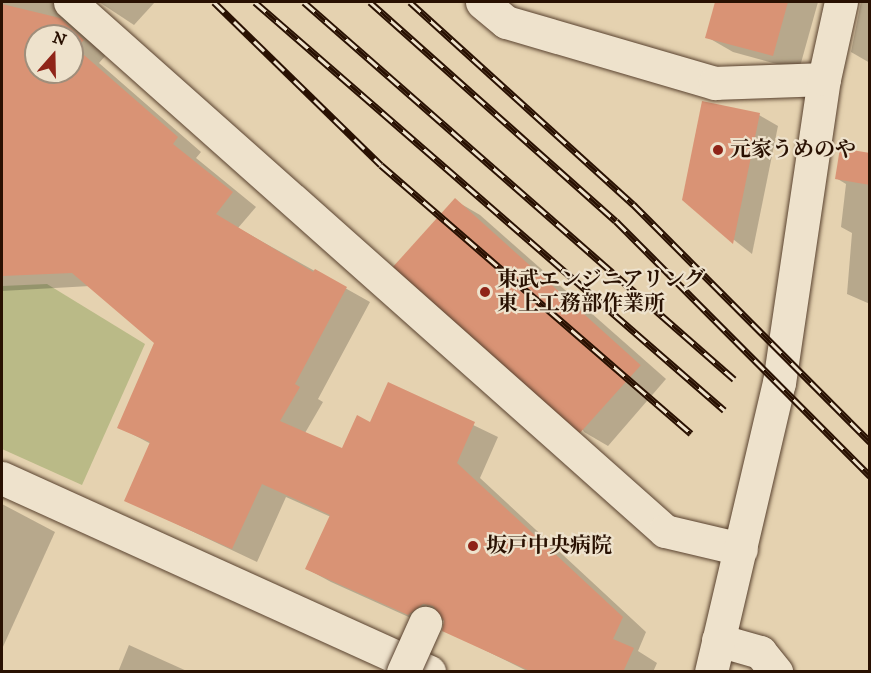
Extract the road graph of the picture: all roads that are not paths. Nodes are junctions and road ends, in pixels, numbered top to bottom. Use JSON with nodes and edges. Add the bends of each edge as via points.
{"nodes":[{"id":1,"x":70,"y":2,"type":"edge"},
{"id":2,"x":482,"y":2,"type":"edge"},
{"id":3,"x":841,"y":2,"type":"edge"},
{"id":4,"x":824,"y":79,"type":"junction"},
{"id":5,"x":2,"y":478,"type":"edge"},
{"id":6,"x":741,"y":549,"type":"junction"},
{"id":7,"x":425,"y":623,"type":"dead end"},
{"id":8,"x":718,"y":640,"type":"junction"},
{"id":9,"x":404,"y":672,"type":"edge"},
{"id":10,"x":429,"y":672,"type":"edge"},
{"id":11,"x":711,"y":672,"type":"edge"},
{"id":12,"x":776,"y":672,"type":"edge"}],
"edges":[{"from":1,"to":6,"type":"street","via":[[665,531]]},
{"from":2,"to":4,"type":"street","via":[[507,22],[716,83]]},
{"from":3,"to":4,"type":"street"},
{"from":4,"to":6,"type":"street","via":[[784,354]]},
{"from":5,"to":10,"type":"street"},
{"from":6,"to":8,"type":"street"},
{"from":7,"to":9,"type":"street","bridge":true},
{"from":8,"to":11,"type":"street"},
{"from":8,"to":12,"type":"street","via":[[760,652]]}]}
